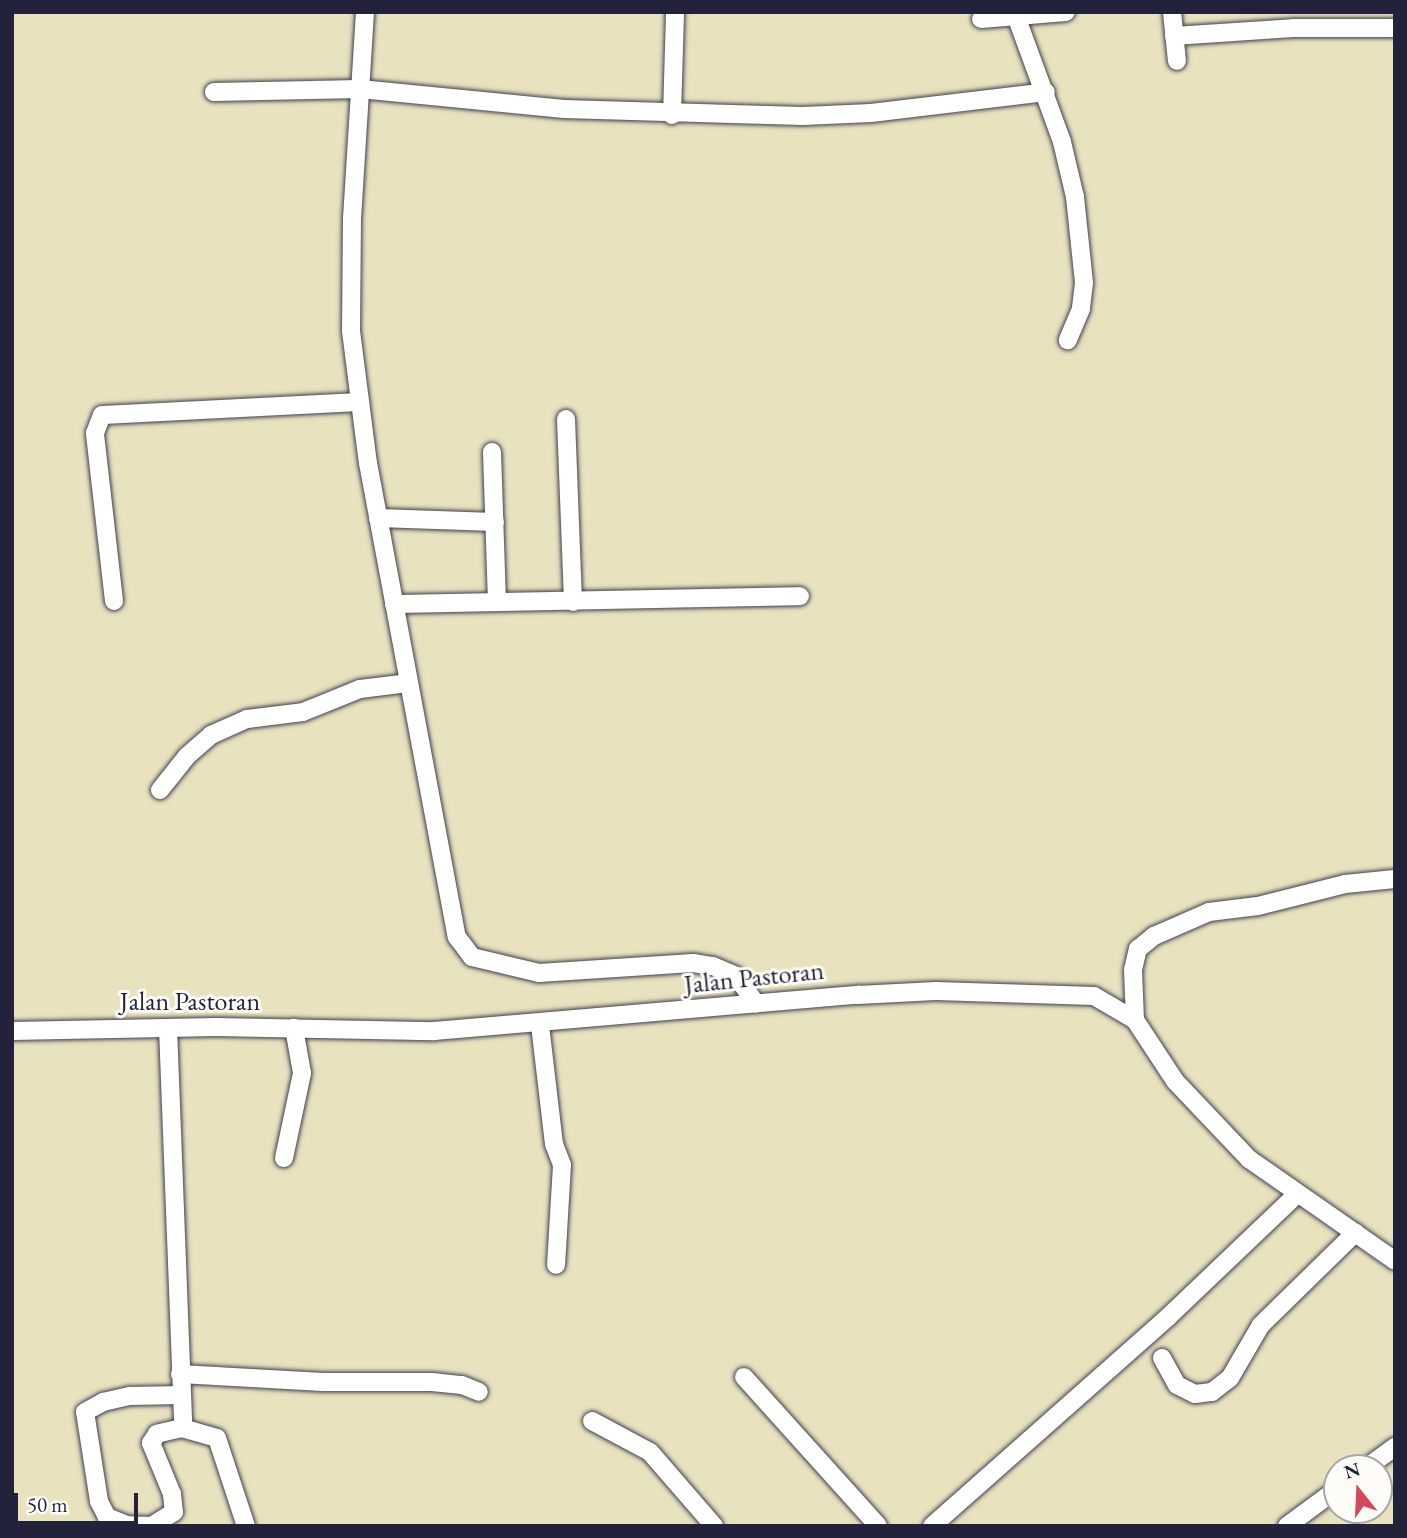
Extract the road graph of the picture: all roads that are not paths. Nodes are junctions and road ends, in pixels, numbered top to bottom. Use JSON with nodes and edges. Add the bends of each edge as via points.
{"nodes":[{"id":1,"x":365,"y":12,"type":"edge"},
{"id":2,"x":675,"y":12,"type":"edge"},
{"id":3,"x":1066,"y":12,"type":"edge"},
{"id":4,"x":1172,"y":12,"type":"edge"},
{"id":5,"x":1016,"y":16,"type":"junction"},
{"id":6,"x":981,"y":19,"type":"dead end"},
{"id":7,"x":1395,"y":28,"type":"edge"},
{"id":8,"x":1174,"y":36,"type":"junction"},
{"id":9,"x":1177,"y":61,"type":"dead end"},
{"id":10,"x":360,"y":89,"type":"junction"},
{"id":11,"x":214,"y":92,"type":"dead end"},
{"id":12,"x":1046,"y":92,"type":"junction"},
{"id":13,"x":672,"y":115,"type":"junction"},
{"id":14,"x":1069,"y":340,"type":"dead end"},
{"id":15,"x":360,"y":402,"type":"junction"},
{"id":16,"x":566,"y":419,"type":"dead end"},
{"id":17,"x":492,"y":452,"type":"dead end"},
{"id":18,"x":378,"y":518,"type":"junction"},
{"id":19,"x":495,"y":522,"type":"junction"},
{"id":20,"x":800,"y":596,"type":"dead end"},
{"id":21,"x":114,"y":601,"type":"dead end"},
{"id":22,"x":497,"y":601,"type":"junction"},
{"id":23,"x":573,"y":602,"type":"junction"},
{"id":24,"x":394,"y":604,"type":"junction"},
{"id":25,"x":408,"y":683,"type":"junction"},
{"id":26,"x":160,"y":790,"type":"dead end"},
{"id":27,"x":1395,"y":879,"type":"edge"},
{"id":28,"x":756,"y":1004,"type":"junction"},
{"id":29,"x":1135,"y":1020,"type":"junction"},
{"id":30,"x":540,"y":1025,"type":"junction"},
{"id":31,"x":168,"y":1028,"type":"junction"},
{"id":32,"x":294,"y":1028,"type":"junction"},
{"id":33,"x":12,"y":1031,"type":"edge"},
{"id":34,"x":285,"y":1157,"type":"dead end"},
{"id":35,"x":1297,"y":1194,"type":"junction"},
{"id":36,"x":1355,"y":1233,"type":"junction"},
{"id":37,"x":1395,"y":1261,"type":"edge"},
{"id":38,"x":556,"y":1265,"type":"dead end"},
{"id":39,"x":1162,"y":1358,"type":"dead end"},
{"id":40,"x":180,"y":1374,"type":"junction"},
{"id":41,"x":744,"y":1377,"type":"dead end"},
{"id":42,"x":479,"y":1392,"type":"dead end"},
{"id":43,"x":182,"y":1395,"type":"junction"},
{"id":44,"x":592,"y":1421,"type":"dead end"},
{"id":45,"x":182,"y":1428,"type":"junction"},
{"id":46,"x":1323,"y":1499,"type":"edge"},
{"id":47,"x":710,"y":1525,"type":"edge"},
{"id":48,"x":246,"y":1526,"type":"edge"},
{"id":49,"x":878,"y":1526,"type":"edge"},
{"id":50,"x":932,"y":1526,"type":"edge"},
{"id":51,"x":1287,"y":1526,"type":"edge"}],
"edges":[{"from":1,"to":10,"type":"street"},
{"from":2,"to":13,"type":"street"},
{"from":3,"to":5,"type":"street"},
{"from":4,"to":8,"type":"street"},
{"from":5,"to":6,"type":"street"},
{"from":5,"to":12,"type":"street"},
{"from":7,"to":8,"type":"street","via":[[1293,28]]},
{"from":8,"to":9,"type":"street"},
{"from":10,"to":11,"type":"street"},
{"from":10,"to":13,"type":"street"},
{"from":10,"to":15,"type":"street","via":[[351,331]]},
{"from":12,"to":13,"type":"street","via":[[871,113]]},
{"from":12,"to":14,"type":"street","via":[[1075,197],[1084,283],[1082,309]]},
{"from":15,"to":18,"type":"street"},
{"from":15,"to":21,"type":"street","via":[[102,415],[95,433]]},
{"from":16,"to":23,"type":"street"},
{"from":17,"to":19,"type":"street"},
{"from":18,"to":19,"type":"street"},
{"from":18,"to":24,"type":"street"},
{"from":19,"to":22,"type":"street"},
{"from":20,"to":23,"type":"street"},
{"from":22,"to":23,"type":"street"},
{"from":22,"to":24,"type":"street"},
{"from":24,"to":25,"type":"street"},
{"from":25,"to":26,"type":"street","via":[[383,683],[303,712],[247,719],[211,735]]},
{"from":25,"to":28,"type":"street","via":[[457,937],[472,957],[539,973],[693,963],[736,976]]},
{"from":27,"to":29,"type":"street","via":[[1345,884],[1258,906],[1209,912],[1154,936],[1138,949],[1133,970]]},
{"from":28,"to":29,"type":"street","name":"Jalan Pastoran","via":[[936,991],[1049,993],[1094,996]]},
{"from":28,"to":30,"type":"street","name":"Jalan Pastoran"},
{"from":29,"to":35,"type":"street","name":"Jalan Pastoran","via":[[1204,1115],[1249,1159]]},
{"from":30,"to":32,"type":"street","name":"Jalan Pastoran","via":[[433,1031]]},
{"from":30,"to":38,"type":"street","via":[[554,1144],[562,1165]]},
{"from":31,"to":32,"type":"street","name":"Jalan Pastoran"},
{"from":31,"to":33,"type":"street","name":"Jalan Pastoran"},
{"from":31,"to":40,"type":"street"},
{"from":32,"to":34,"type":"street","via":[[302,1073]]},
{"from":35,"to":36,"type":"street","name":"Jalan Pastoran"},
{"from":35,"to":50,"type":"street","via":[[1168,1317]]},
{"from":36,"to":37,"type":"street","name":"Jalan Pastoran"},
{"from":36,"to":39,"type":"street","via":[[1261,1325],[1230,1378],[1212,1392],[1195,1394],[1177,1385]]},
{"from":40,"to":42,"type":"street","via":[[432,1382]]},
{"from":40,"to":43,"type":"street"},
{"from":41,"to":49,"type":"street"},
{"from":43,"to":45,"type":"street"},
{"from":43,"to":45,"type":"street","via":[[130,1396],[85,1412],[99,1501],[107,1517],[127,1525],[152,1526],[174,1512],[172,1494],[151,1443],[157,1434]]},
{"from":44,"to":47,"type":"street","via":[[650,1452]]},
{"from":45,"to":48,"type":"street","via":[[218,1438]]},
{"from":46,"to":51,"type":"street"}]}
